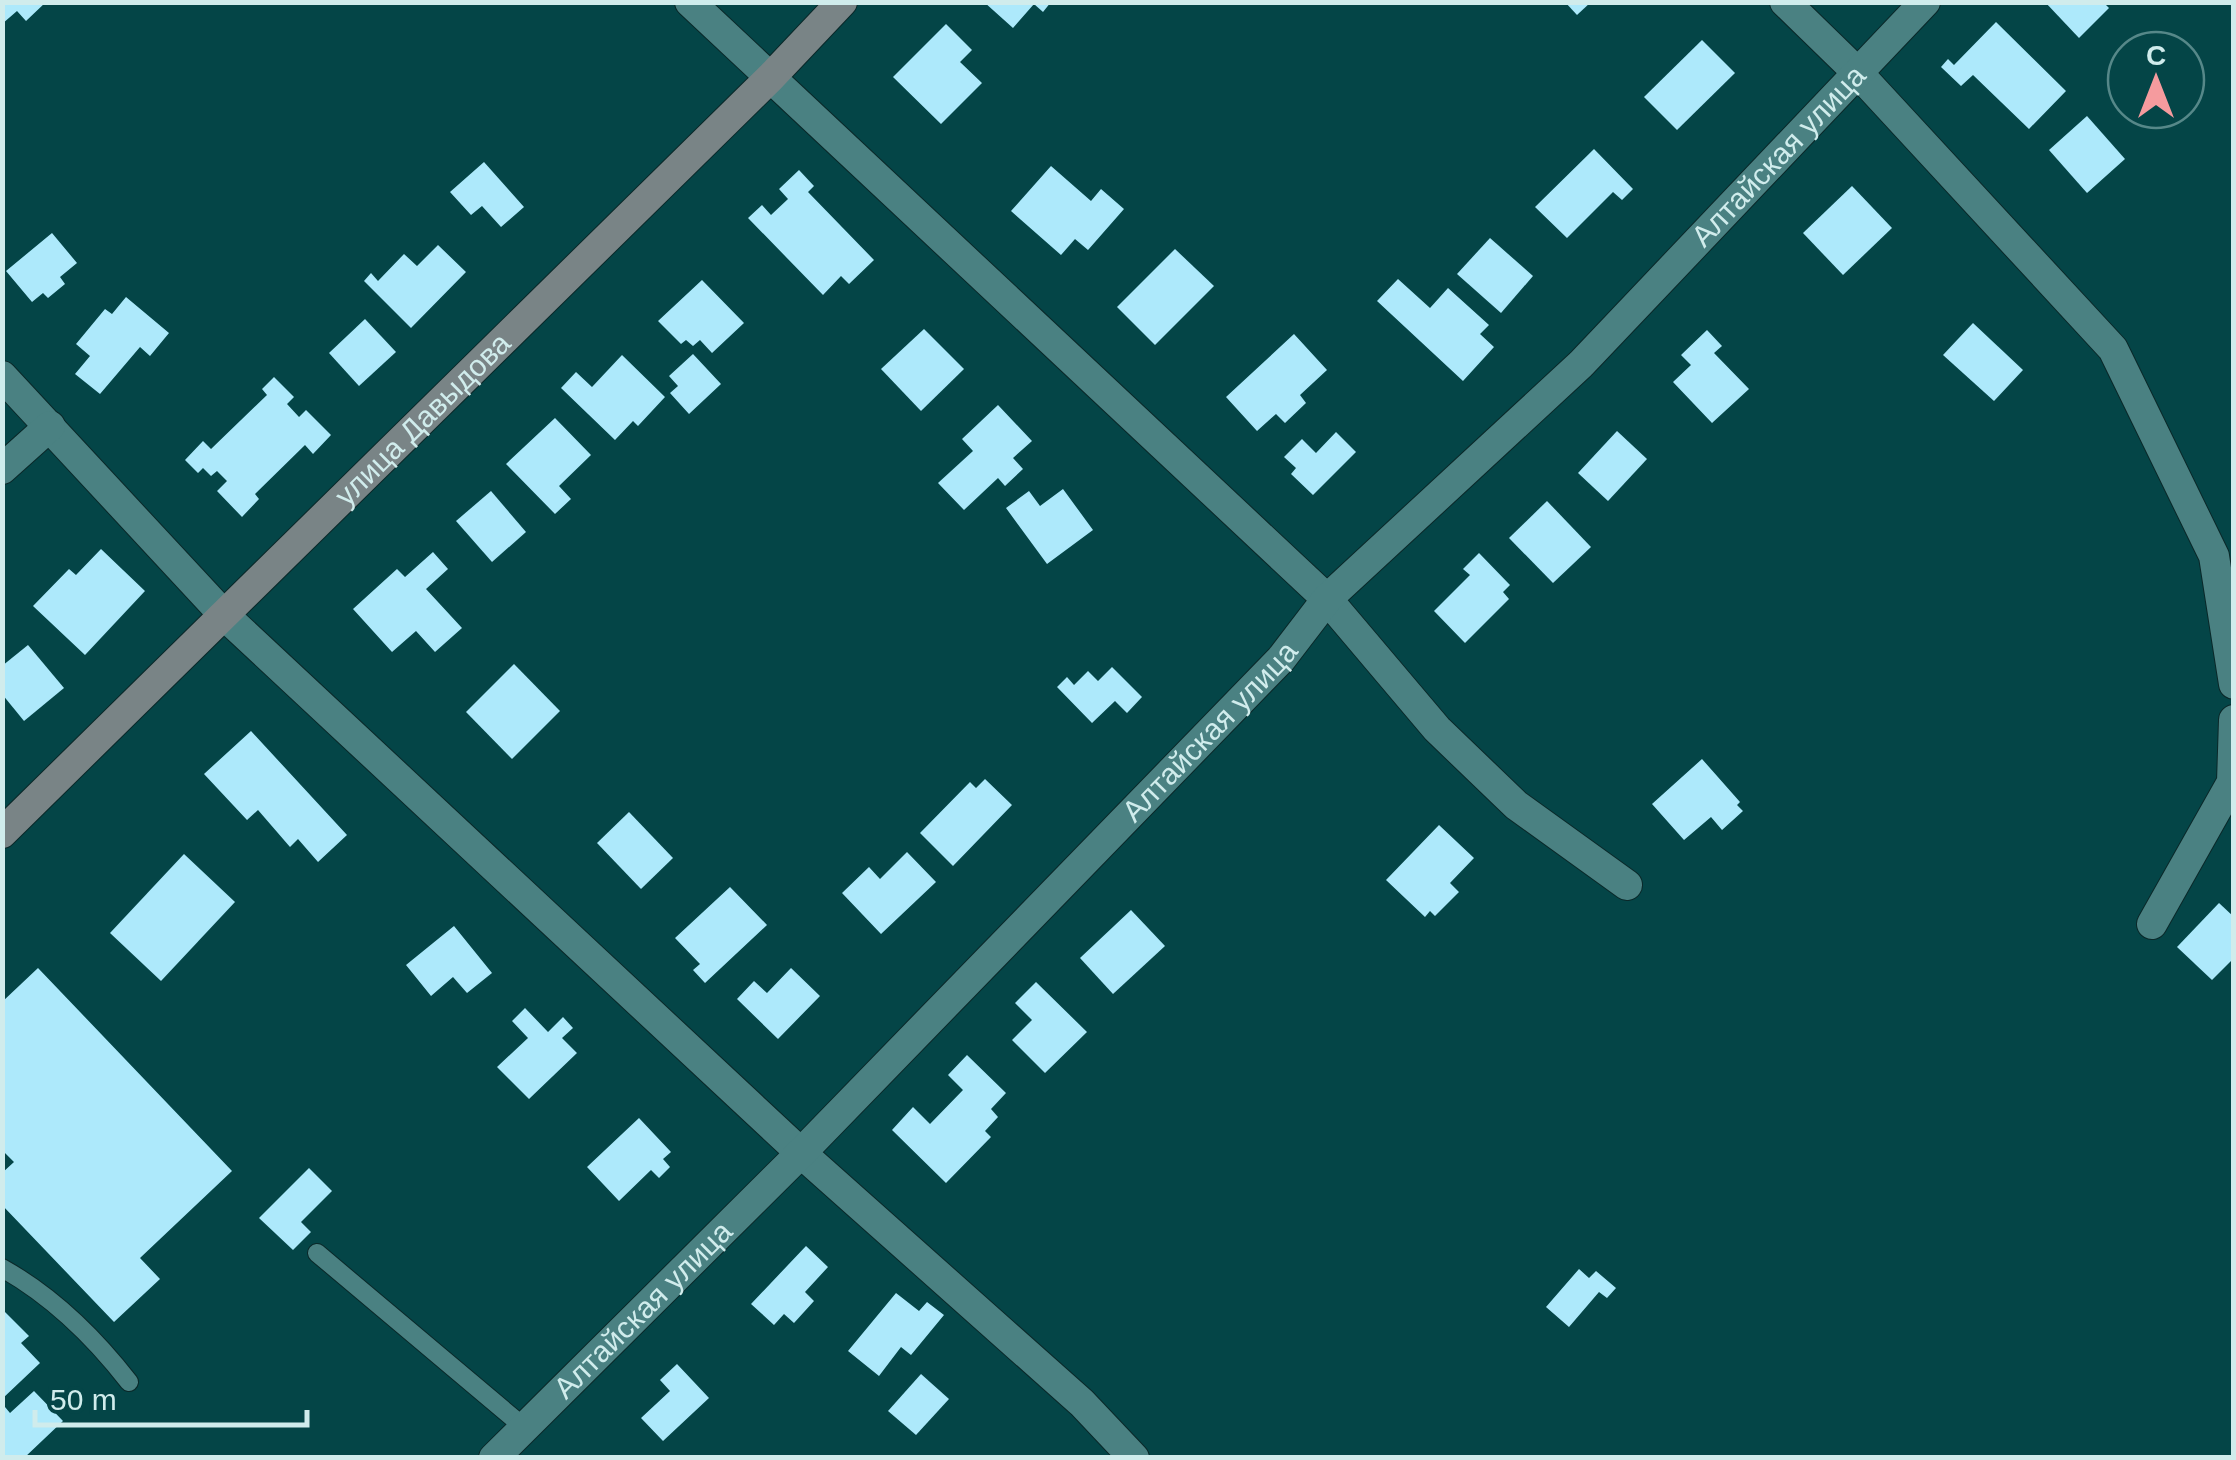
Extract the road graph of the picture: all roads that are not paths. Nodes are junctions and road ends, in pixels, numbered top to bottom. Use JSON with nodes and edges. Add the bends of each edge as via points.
{"nodes":[{"id":1,"x":690,"y":2,"type":"edge"},
{"id":2,"x":842,"y":2,"type":"edge"},
{"id":3,"x":1784,"y":2,"type":"edge"},
{"id":4,"x":1925,"y":2,"type":"edge"},
{"id":5,"x":1856,"y":72,"type":"junction"},
{"id":6,"x":771,"y":77,"type":"junction"},
{"id":7,"x":2,"y":376,"type":"edge"},
{"id":8,"x":50,"y":426,"type":"junction"},
{"id":9,"x":2,"y":469,"type":"edge"},
{"id":10,"x":1327,"y":599,"type":"junction"},
{"id":11,"x":224,"y":616,"type":"junction"},
{"id":12,"x":2234,"y":684,"type":"edge"},
{"id":13,"x":2234,"y":720,"type":"edge"},
{"id":14,"x":2,"y":833,"type":"edge"},
{"id":15,"x":1627,"y":885,"type":"dead end"},
{"id":16,"x":2152,"y":924,"type":"dead end"},
{"id":17,"x":802,"y":1153,"type":"junction"},
{"id":18,"x":317,"y":1253,"type":"dead end"},
{"id":19,"x":2,"y":1268,"type":"edge"},
{"id":20,"x":129,"y":1382,"type":"dead end"},
{"id":21,"x":524,"y":1428,"type":"junction"},
{"id":22,"x":494,"y":1458,"type":"edge"},
{"id":23,"x":1134,"y":1458,"type":"edge"}],
"edges":[{"from":1,"to":6,"type":"street"},
{"from":2,"to":6,"type":"main road","name":"улица Давыдова"},
{"from":3,"to":5,"type":"street"},
{"from":4,"to":5,"type":"street","name":"Алтайская улица"},
{"from":5,"to":10,"type":"street","name":"Алтайская улица","via":[[1581,364]]},
{"from":5,"to":12,"type":"street","via":[[2113,349],[2214,556]]},
{"from":6,"to":10,"type":"street"},
{"from":6,"to":11,"type":"main road","name":"улица Давыдова"},
{"from":7,"to":8,"type":"street"},
{"from":8,"to":9,"type":"street"},
{"from":8,"to":11,"type":"street"},
{"from":10,"to":15,"type":"street","via":[[1437,729],[1516,805]]},
{"from":10,"to":17,"type":"street","name":"Алтайская улица","via":[[1280,659]]},
{"from":11,"to":14,"type":"main road","name":"улица Давыдова"},
{"from":11,"to":17,"type":"street"},
{"from":13,"to":16,"type":"street","via":[[2232,782]]},
{"from":17,"to":21,"type":"street","name":"Алтайская улица"},
{"from":17,"to":23,"type":"street","via":[[1082,1403]]},
{"from":18,"to":21,"type":"lane"},
{"from":19,"to":20,"type":"lane","via":[[102,1346]]},
{"from":21,"to":22,"type":"street","name":"Алтайская улица"}]}
